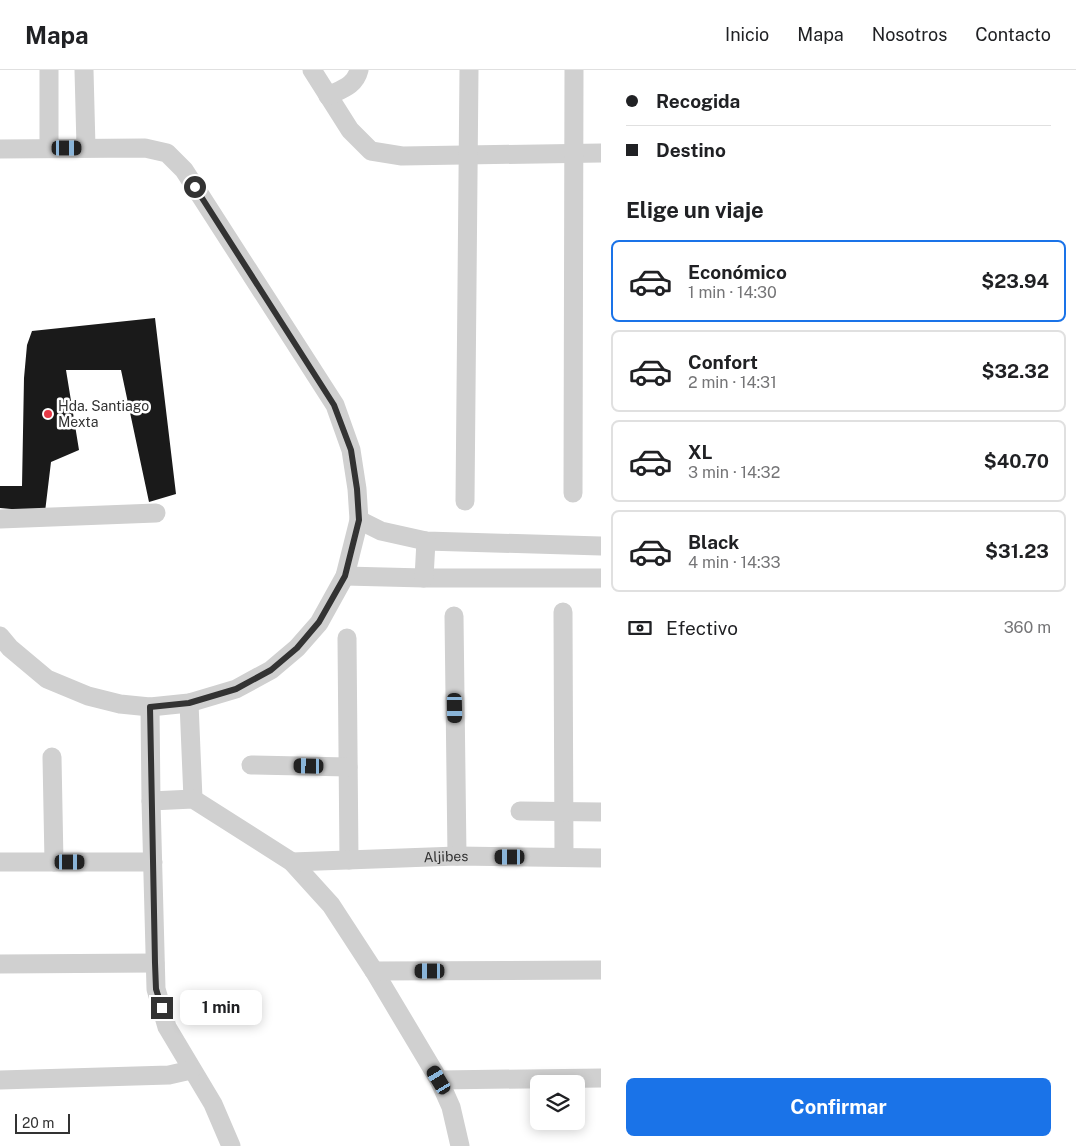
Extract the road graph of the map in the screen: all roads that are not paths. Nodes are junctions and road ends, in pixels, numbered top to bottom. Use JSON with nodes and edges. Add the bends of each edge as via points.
{"nodes":[{"id":1,"x":49,"y":70,"type":"edge"},
{"id":2,"x":84,"y":70,"type":"edge"},
{"id":3,"x":312,"y":70,"type":"edge"},
{"id":4,"x":360,"y":70,"type":"edge"},
{"id":5,"x":469,"y":70,"type":"edge"},
{"id":6,"x":574,"y":70,"type":"edge"},
{"id":7,"x":328,"y":96,"type":"junction"},
{"id":8,"x":86,"y":147,"type":"junction"},
{"id":9,"x":49,"y":148,"type":"junction"},
{"id":10,"x":0,"y":149,"type":"edge"},
{"id":11,"x":601,"y":153,"type":"edge"},
{"id":12,"x":573,"y":154,"type":"junction"},
{"id":13,"x":469,"y":155,"type":"junction"},
{"id":14,"x":573,"y":493,"type":"dead end"},
{"id":15,"x":465,"y":501,"type":"dead end"},
{"id":16,"x":156,"y":513,"type":"dead end"},
{"id":17,"x":0,"y":519,"type":"edge"},
{"id":18,"x":359,"y":520,"type":"junction"},
{"id":19,"x":426,"y":541,"type":"junction"},
{"id":20,"x":601,"y":546,"type":"edge"},
{"id":21,"x":345,"y":576,"type":"junction"},
{"id":22,"x":424,"y":578,"type":"junction"},
{"id":23,"x":601,"y":578,"type":"edge"},
{"id":24,"x":563,"y":612,"type":"dead end"},
{"id":25,"x":454,"y":616,"type":"dead end"},
{"id":26,"x":0,"y":636,"type":"edge"},
{"id":27,"x":346,"y":638,"type":"dead end"},
{"id":28,"x":189,"y":703,"type":"junction"},
{"id":29,"x":150,"y":707,"type":"junction"},
{"id":30,"x":52,"y":757,"type":"dead end"},
{"id":31,"x":251,"y":766,"type":"dead end"},
{"id":32,"x":348,"y":766,"type":"junction"},
{"id":33,"x":193,"y":799,"type":"junction"},
{"id":34,"x":151,"y":801,"type":"junction"},
{"id":35,"x":520,"y":811,"type":"dead end"},
{"id":36,"x":563,"y":812,"type":"junction"},
{"id":37,"x":601,"y":812,"type":"edge"},
{"id":38,"x":457,"y":856,"type":"junction"},
{"id":39,"x":564,"y":858,"type":"junction"},
{"id":40,"x":601,"y":858,"type":"edge"},
{"id":41,"x":349,"y":860,"type":"junction"},
{"id":42,"x":0,"y":862,"type":"edge"},
{"id":43,"x":54,"y":862,"type":"junction"},
{"id":44,"x":153,"y":862,"type":"junction"},
{"id":45,"x":292,"y":862,"type":"junction"},
{"id":46,"x":155,"y":963,"type":"junction"},
{"id":47,"x":0,"y":964,"type":"edge"},
{"id":48,"x":601,"y":970,"type":"edge"},
{"id":49,"x":374,"y":971,"type":"junction"},
{"id":50,"x":191,"y":1070,"type":"junction"},
{"id":51,"x":601,"y":1078,"type":"edge"},
{"id":52,"x":0,"y":1080,"type":"edge"},
{"id":53,"x":439,"y":1080,"type":"junction"},
{"id":54,"x":231,"y":1146,"type":"edge"},
{"id":55,"x":460,"y":1146,"type":"edge"}],
"edges":[{"from":1,"to":9,"type":"street"},
{"from":2,"to":8,"type":"street"},
{"from":3,"to":7,"type":"street"},
{"from":4,"to":7,"type":"street","via":[[350,85]]},
{"from":5,"to":13,"type":"street"},
{"from":6,"to":12,"type":"street"},
{"from":7,"to":13,"type":"street","via":[[350,130],[371,150],[402,156]]},
{"from":8,"to":9,"type":"street"},
{"from":8,"to":18,"type":"street","via":[[145,148],[167,153],[184,170],[334,405],[351,450]]},
{"from":9,"to":10,"type":"street"},
{"from":11,"to":12,"type":"street"},
{"from":12,"to":13,"type":"street"},
{"from":12,"to":14,"type":"street"},
{"from":13,"to":15,"type":"street"},
{"from":16,"to":17,"type":"street"},
{"from":18,"to":19,"type":"street","via":[[381,531]]},
{"from":18,"to":21,"type":"street"},
{"from":19,"to":20,"type":"street"},
{"from":19,"to":22,"type":"street"},
{"from":21,"to":22,"type":"street"},
{"from":21,"to":28,"type":"street","via":[[319,622],[297,648],[271,670],[236,689]]},
{"from":22,"to":23,"type":"street"},
{"from":24,"to":36,"type":"street"},
{"from":25,"to":38,"type":"street"},
{"from":26,"to":29,"type":"street","via":[[47,679],[88,696]]},
{"from":27,"to":32,"type":"street"},
{"from":28,"to":29,"type":"street"},
{"from":28,"to":33,"type":"street"},
{"from":29,"to":34,"type":"street"},
{"from":30,"to":43,"type":"street"},
{"from":31,"to":32,"type":"street"},
{"from":32,"to":41,"type":"street"},
{"from":33,"to":34,"type":"street"},
{"from":33,"to":45,"type":"street"},
{"from":34,"to":44,"type":"street"},
{"from":35,"to":36,"type":"street"},
{"from":36,"to":37,"type":"street"},
{"from":36,"to":39,"type":"street"},
{"from":38,"to":39,"type":"street","name":"Aljibes"},
{"from":38,"to":41,"type":"street","name":"Aljibes"},
{"from":39,"to":40,"type":"street","name":"Aljibes"},
{"from":41,"to":45,"type":"street","name":"Aljibes"},
{"from":42,"to":43,"type":"street"},
{"from":43,"to":44,"type":"street"},
{"from":44,"to":46,"type":"street"},
{"from":45,"to":49,"type":"street","via":[[331,905]]},
{"from":46,"to":47,"type":"street"},
{"from":46,"to":50,"type":"street","via":[[156,989],[167,1027]]},
{"from":48,"to":49,"type":"street"},
{"from":49,"to":53,"type":"street"},
{"from":50,"to":52,"type":"street","via":[[169,1075]]},
{"from":50,"to":54,"type":"street","via":[[213,1104]]},
{"from":51,"to":53,"type":"street"},
{"from":53,"to":55,"type":"street","via":[[451,1107]]}]}
